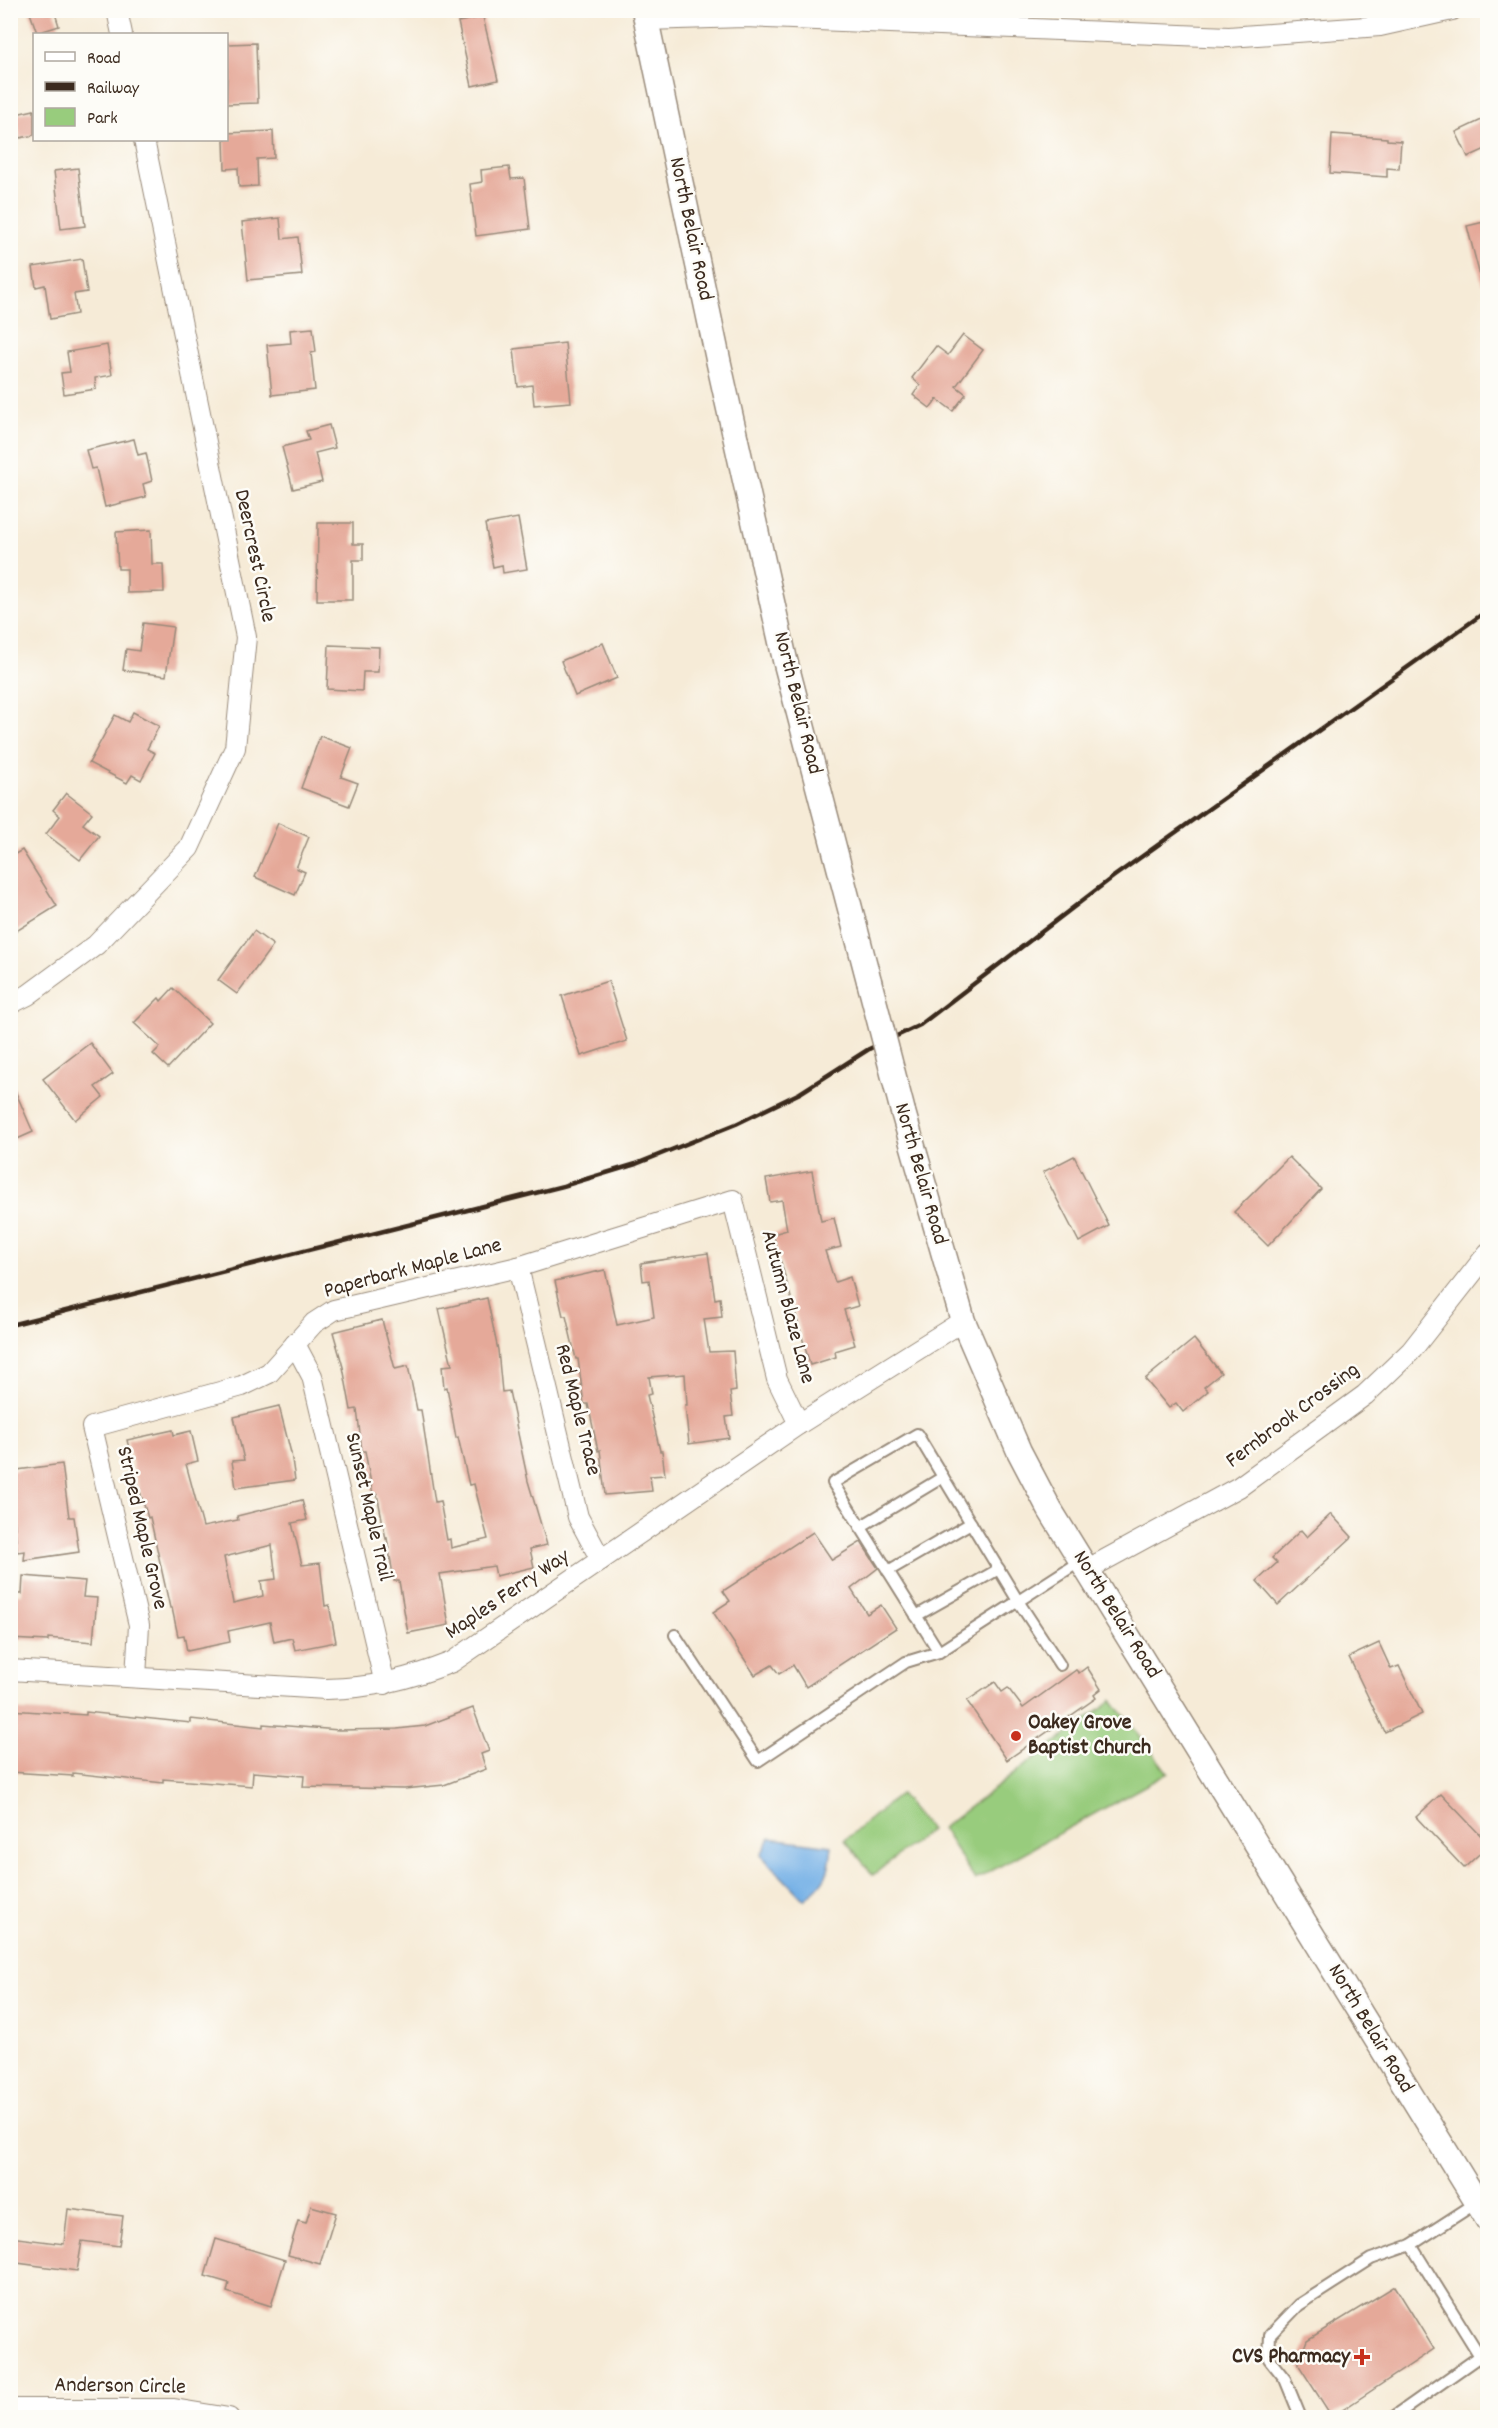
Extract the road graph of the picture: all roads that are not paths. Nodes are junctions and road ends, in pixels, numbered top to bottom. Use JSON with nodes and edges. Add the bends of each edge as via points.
{"nodes":[{"id":1,"x":117,"y":10,"type":"edge"},
{"id":2,"x":1452,"y":10,"type":"edge"},
{"id":3,"x":645,"y":15,"type":"edge"},
{"id":4,"x":122,"y":33,"type":"edge"},
{"id":5,"x":144,"y":141,"type":"edge"},
{"id":6,"x":10,"y":1005,"type":"edge"},
{"id":7,"x":733,"y":1200,"type":"joint"},
{"id":8,"x":1488,"y":1253,"type":"edge"},
{"id":9,"x":518,"y":1267,"type":"junction"},
{"id":10,"x":963,"y":1321,"type":"junction"},
{"id":11,"x":295,"y":1344,"type":"junction"},
{"id":12,"x":799,"y":1424,"type":"junction"},
{"id":13,"x":92,"y":1427,"type":"joint"},
{"id":14,"x":943,"y":1477,"type":"junction"},
{"id":15,"x":971,"y":1523,"type":"junction"},
{"id":16,"x":860,"y":1527,"type":"junction"},
{"id":17,"x":601,"y":1560,"type":"junction"},
{"id":18,"x":1085,"y":1564,"type":"junction"},
{"id":19,"x":999,"y":1569,"type":"junction"},
{"id":20,"x":888,"y":1571,"type":"junction"},
{"id":21,"x":1018,"y":1601,"type":"junction"},
{"id":22,"x":916,"y":1616,"type":"junction"},
{"id":23,"x":675,"y":1635,"type":"dead end"},
{"id":24,"x":939,"y":1652,"type":"junction"},
{"id":25,"x":1060,"y":1665,"type":"dead end"},
{"id":26,"x":10,"y":1670,"type":"edge"},
{"id":27,"x":136,"y":1677,"type":"junction"},
{"id":28,"x":385,"y":1684,"type":"junction"},
{"id":29,"x":1482,"y":2211,"type":"edge"},
{"id":30,"x":1411,"y":2245,"type":"junction"},
{"id":31,"x":1480,"y":2356,"type":"junction"},
{"id":32,"x":1488,"y":2369,"type":"edge"},
{"id":33,"x":10,"y":2409,"type":"edge"},
{"id":34,"x":229,"y":2418,"type":"edge"},
{"id":35,"x":1301,"y":2418,"type":"edge"},
{"id":36,"x":1392,"y":2418,"type":"edge"}],
"edges":[{"from":1,"to":4,"type":"street"},
{"from":2,"to":3,"type":"street","via":[[1380,26],[1230,37]]},
{"from":3,"to":10,"type":"street","name":"North Belair Road","bridge":true,"via":[[785,660],[903,1112]]},
{"from":5,"to":6,"type":"street","name":"Deercrest Circle","via":[[246,637],[235,748],[189,848],[96,945]]},
{"from":7,"to":9,"type":"street","name":"Paperbark Maple Lane"},
{"from":7,"to":12,"type":"street","name":"Autumn Blaze Lane","via":[[777,1379]]},
{"from":8,"to":18,"type":"street","name":"Fernbrook Crossing","via":[[1411,1351],[1365,1395],[1239,1487]]},
{"from":9,"to":11,"type":"street","name":"Paperbark Maple Lane","via":[[334,1310],[314,1323]]},
{"from":9,"to":17,"type":"street","name":"Red Maple Trace","via":[[578,1517]]},
{"from":10,"to":12,"type":"street","name":"Maples Ferry Way"},
{"from":10,"to":18,"type":"street","name":"North Belair Road","via":[[1019,1451]]},
{"from":11,"to":13,"type":"street","name":"Paperbark Maple Lane","via":[[269,1373],[242,1386]]},
{"from":11,"to":28,"type":"street","name":"Sunset Maple Trail","via":[[312,1376]]},
{"from":12,"to":17,"type":"street","name":"Maples Ferry Way"},
{"from":13,"to":27,"type":"street","name":"Striped Maple Grove","via":[[139,1625]]},
{"from":14,"to":15,"type":"lane"},
{"from":14,"to":16,"type":"lane"},
{"from":14,"to":16,"type":"lane","via":[[917,1434],[833,1483]]},
{"from":15,"to":19,"type":"lane"},
{"from":15,"to":20,"type":"lane"},
{"from":16,"to":20,"type":"lane"},
{"from":17,"to":28,"type":"street","name":"Maples Ferry Way","via":[[452,1662]]},
{"from":18,"to":21,"type":"lane"},
{"from":18,"to":29,"type":"street","name":"North Belair Road"},
{"from":19,"to":21,"type":"lane"},
{"from":19,"to":22,"type":"lane"},
{"from":20,"to":22,"type":"lane"},
{"from":21,"to":24,"type":"lane"},
{"from":21,"to":25,"type":"lane"},
{"from":22,"to":24,"type":"lane"},
{"from":23,"to":24,"type":"lane","via":[[758,1761],[906,1662]]},
{"from":26,"to":27,"type":"street","name":"Maples Ferry Way"},
{"from":27,"to":28,"type":"street","name":"Maples Ferry Way","via":[[326,1689]]},
{"from":29,"to":30,"type":"lane"},
{"from":30,"to":31,"type":"lane"},
{"from":30,"to":35,"type":"lane","via":[[1371,2259],[1299,2305],[1270,2335],[1269,2359],[1285,2379]]},
{"from":31,"to":32,"type":"lane"},
{"from":31,"to":36,"type":"lane"},
{"from":33,"to":34,"type":"street","name":"Anderson Circle","via":[[174,2409]]}]}
